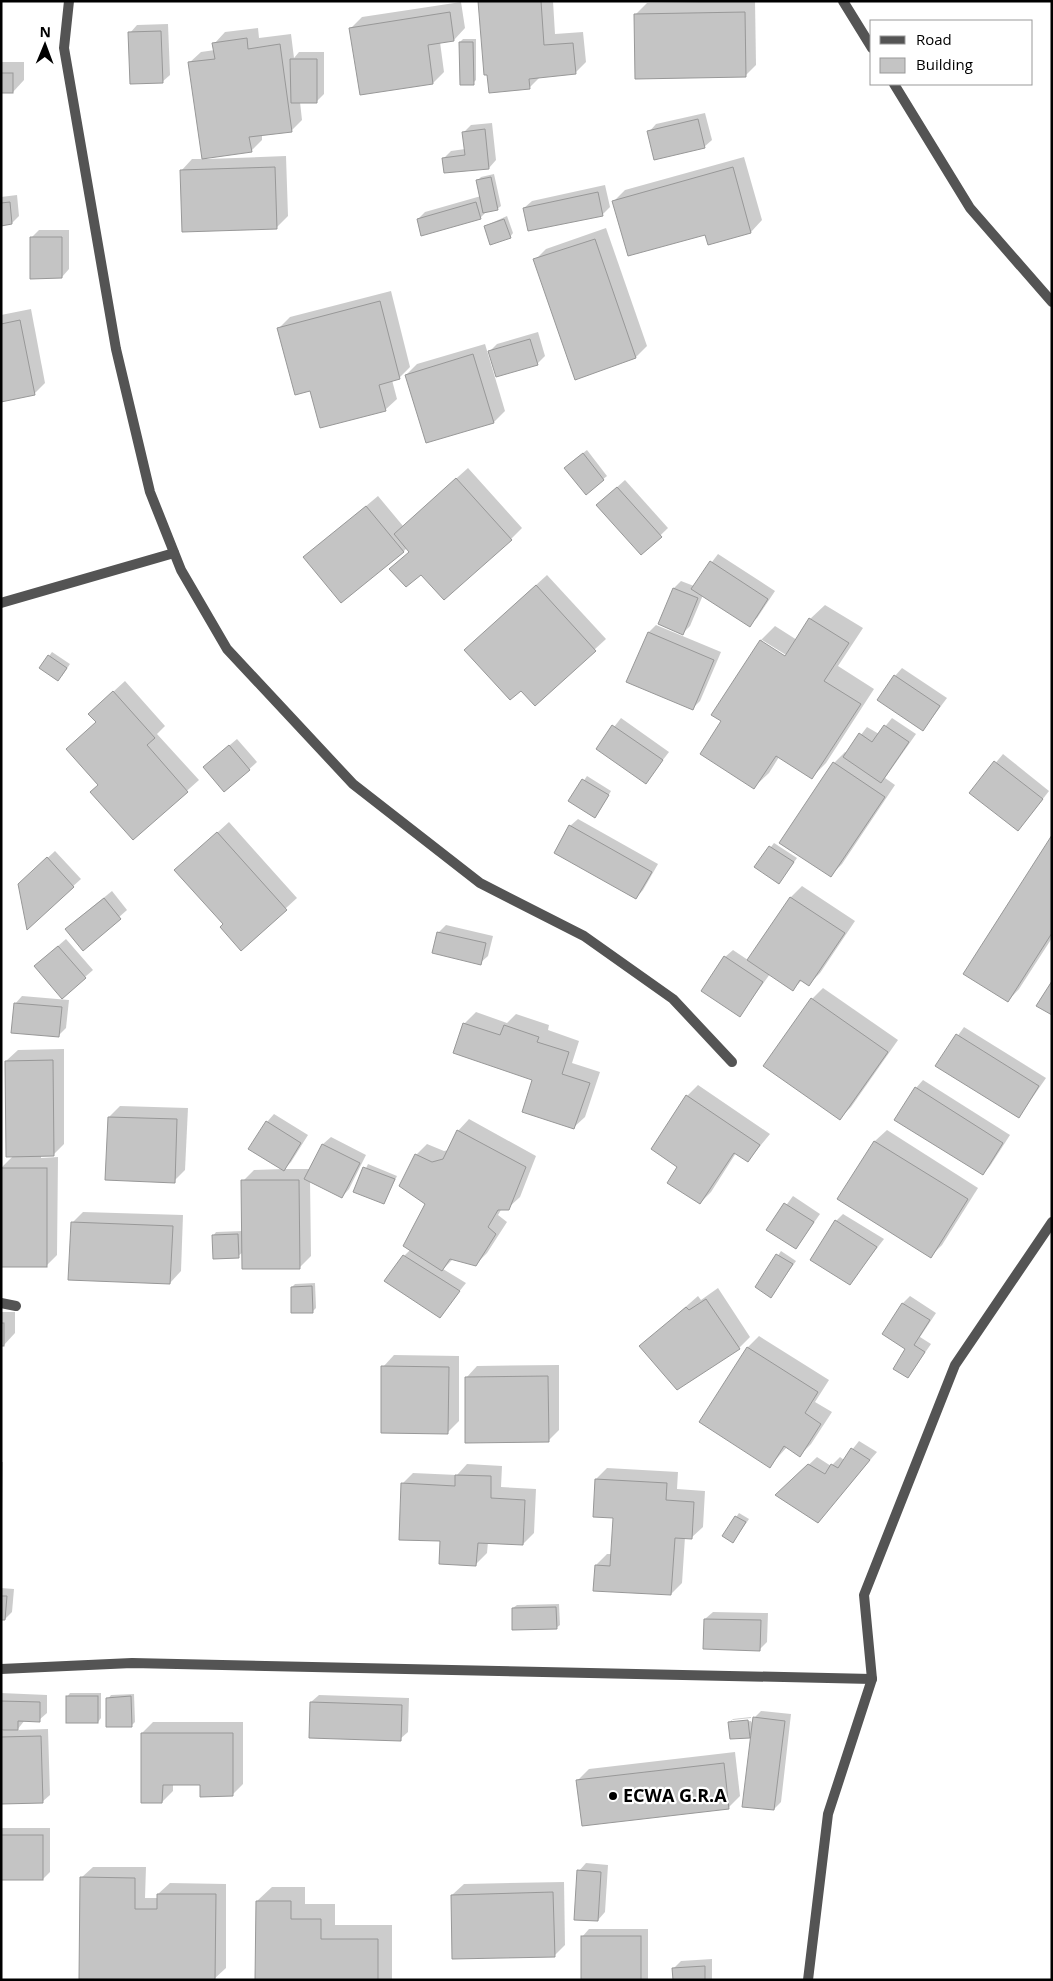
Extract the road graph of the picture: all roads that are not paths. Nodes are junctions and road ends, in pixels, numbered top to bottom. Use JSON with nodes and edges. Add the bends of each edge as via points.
{"nodes":[{"id":1,"x":69,"y":1,"type":"edge"},
{"id":2,"x":843,"y":1,"type":"edge"},
{"id":3,"x":870,"y":45,"type":"edge"},
{"id":4,"x":895,"y":85,"type":"edge"},
{"id":5,"x":1052,"y":302,"type":"edge"},
{"id":6,"x":174,"y":553,"type":"junction"},
{"id":7,"x":1,"y":603,"type":"edge"},
{"id":8,"x":732,"y":1062,"type":"dead end"},
{"id":9,"x":1052,"y":1222,"type":"edge"},
{"id":10,"x":1,"y":1303,"type":"edge"},
{"id":11,"x":16,"y":1306,"type":"dead end"},
{"id":12,"x":1,"y":1669,"type":"edge"},
{"id":13,"x":872,"y":1679,"type":"junction"},
{"id":14,"x":808,"y":1980,"type":"edge"}],
"edges":[{"from":1,"to":6,"type":"street","via":[[64,48],[116,349],[150,492]]},
{"from":2,"to":3,"type":"street"},
{"from":4,"to":5,"type":"street","via":[[970,208]]},
{"from":6,"to":7,"type":"street"},
{"from":6,"to":8,"type":"street","via":[[227,649],[352,784],[480,882],[584,936],[673,999]]},
{"from":9,"to":13,"type":"street","via":[[955,1365],[867,1586],[864,1595]]},
{"from":10,"to":11,"type":"street"},
{"from":12,"to":13,"type":"street","via":[[132,1662]]},
{"from":13,"to":14,"type":"street","via":[[828,1814]]}]}
